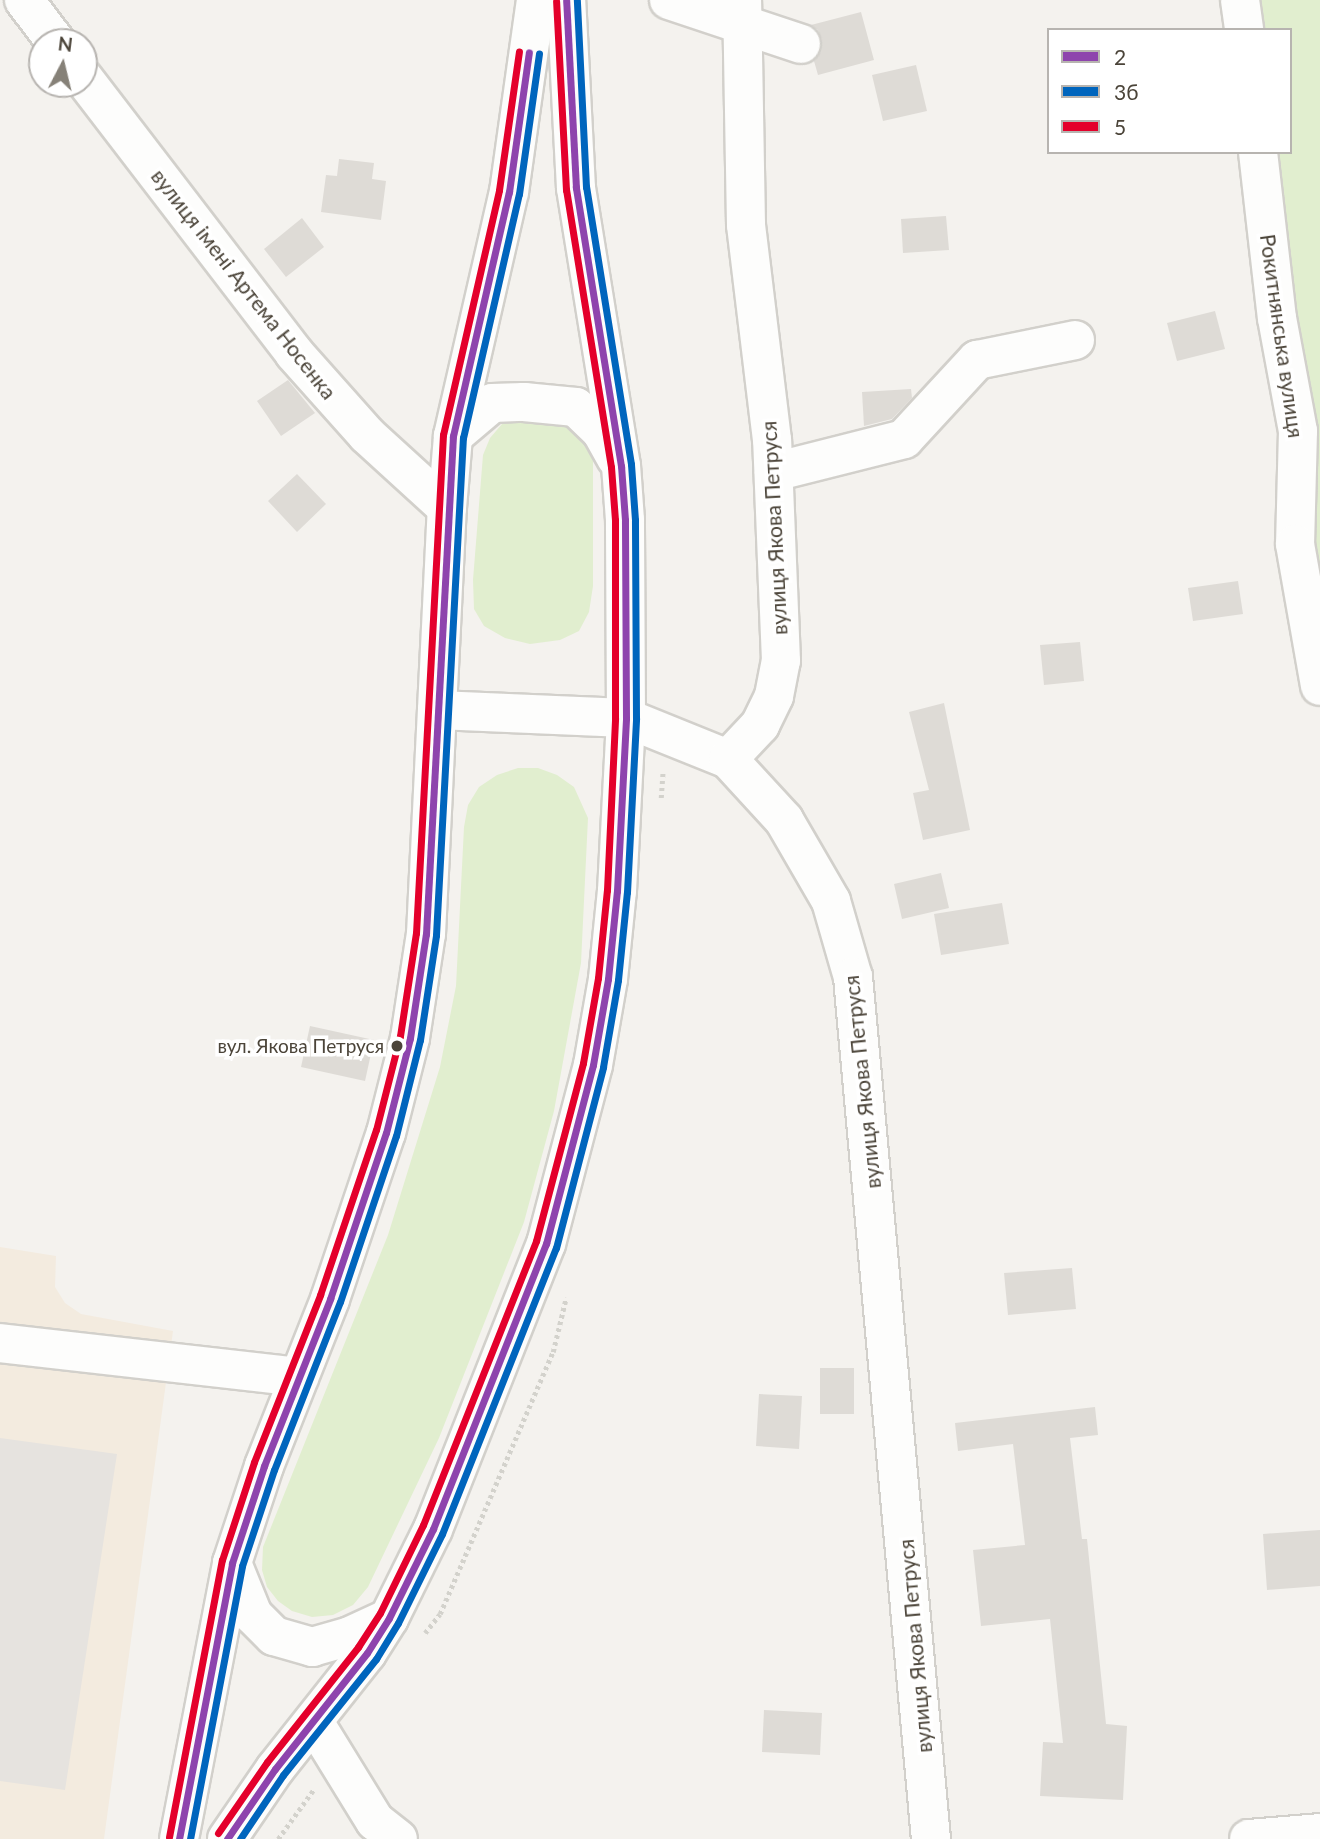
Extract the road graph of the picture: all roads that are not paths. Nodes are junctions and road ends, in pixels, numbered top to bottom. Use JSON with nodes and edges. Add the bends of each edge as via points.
{"nodes":[{"id":1,"x":24,"y":0,"type":"edge"},
{"id":2,"x":536,"y":0,"type":"edge"},
{"id":3,"x":566,"y":0,"type":"edge"},
{"id":4,"x":669,"y":0,"type":"edge"},
{"id":5,"x":1240,"y":0,"type":"edge"},
{"id":6,"x":742,"y":13,"type":"edge"},
{"id":7,"x":45,"y":28,"type":"edge"},
{"id":8,"x":1244,"y":28,"type":"edge"},
{"id":9,"x":801,"y":44,"type":"dead end"},
{"id":10,"x":98,"y":97,"type":"edge"},
{"id":11,"x":1258,"y":154,"type":"edge"},
{"id":12,"x":1075,"y":340,"type":"dead end"},
{"id":13,"x":453,"y":436,"type":"junction"},
{"id":14,"x":621,"y":466,"type":"junction"},
{"id":15,"x":774,"y":472,"type":"junction"},
{"id":16,"x":447,"y":508,"type":"junction"},
{"id":17,"x":1320,"y":686,"type":"edge"},
{"id":18,"x":438,"y":710,"type":"junction"},
{"id":19,"x":626,"y":718,"type":"junction"},
{"id":20,"x":728,"y":759,"type":"junction"},
{"id":21,"x":0,"y":1343,"type":"edge"},
{"id":22,"x":299,"y":1377,"type":"junction"},
{"id":23,"x":232,"y":1563,"type":"junction"},
{"id":24,"x":389,"y":1618,"type":"junction"},
{"id":25,"x":314,"y":1722,"type":"junction"},
{"id":26,"x":381,"y":1833,"type":"edge"},
{"id":27,"x":1320,"y":1833,"type":"edge"},
{"id":28,"x":179,"y":1839,"type":"edge"},
{"id":29,"x":227,"y":1839,"type":"edge"},
{"id":30,"x":931,"y":1839,"type":"edge"},
{"id":31,"x":1249,"y":1839,"type":"edge"}],
"edges":[{"from":1,"to":7,"type":"street"},
{"from":2,"to":13,"type":"street","via":[[509,192]]},
{"from":3,"to":14,"type":"street","via":[[576,188]]},
{"from":4,"to":6,"type":"street"},
{"from":5,"to":8,"type":"street"},
{"from":6,"to":9,"type":"street"},
{"from":6,"to":15,"type":"street","name":"вулиця Якова Петруся","via":[[746,225]]},
{"from":10,"to":16,"type":"street","name":"вулиця імені Артема Носенка","via":[[294,354],[367,435]]},
{"from":11,"to":17,"type":"street","name":"Рокитнянська вулиця","via":[[1278,318],[1298,430],[1295,544]]},
{"from":12,"to":15,"type":"street","via":[[977,360],[904,439]]},
{"from":13,"to":14,"type":"street","via":[[492,403],[576,408],[601,431]]},
{"from":13,"to":16,"type":"street"},
{"from":14,"to":19,"type":"street","via":[[627,584]]},
{"from":15,"to":20,"type":"street","name":"вулиця Якова Петруся","via":[[781,661],[774,696],[760,725]]},
{"from":16,"to":18,"type":"street"},
{"from":18,"to":19,"type":"street"},
{"from":18,"to":22,"type":"street","via":[[426,934],[410,1038],[386,1133]]},
{"from":19,"to":20,"type":"street"},
{"from":19,"to":24,"type":"street","via":[[608,979],[573,1151],[528,1293],[433,1529]]},
{"from":20,"to":30,"type":"street","name":"вулиця Якова Петруся","via":[[784,820],[831,901],[853,977]]},
{"from":21,"to":22,"type":"street"},
{"from":22,"to":23,"type":"street"},
{"from":23,"to":24,"type":"street","via":[[253,1615],[274,1636],[312,1647]]},
{"from":23,"to":28,"type":"street"},
{"from":24,"to":25,"type":"street"},
{"from":25,"to":26,"type":"street"},
{"from":25,"to":29,"type":"street"},
{"from":27,"to":31,"type":"street"}]}
